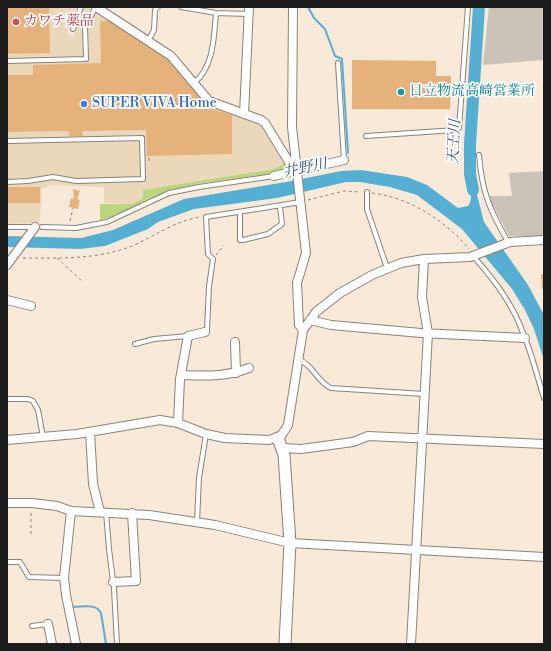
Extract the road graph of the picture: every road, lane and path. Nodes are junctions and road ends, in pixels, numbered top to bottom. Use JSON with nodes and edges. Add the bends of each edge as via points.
{"nodes":[{"id":1,"x":81,"y":7,"type":"edge"},
{"id":2,"x":96,"y":7,"type":"edge"},
{"id":3,"x":158,"y":7,"type":"edge"},
{"id":4,"x":181,"y":7,"type":"edge"},
{"id":5,"x":293,"y":7,"type":"edge"},
{"id":6,"x":468,"y":7,"type":"edge"},
{"id":7,"x":203,"y":8,"type":"edge"},
{"id":8,"x":249,"y":11,"type":"edge"},
{"id":9,"x":216,"y":13,"type":"junction"},
{"id":10,"x":73,"y":28,"type":"dead end"},
{"id":11,"x":148,"y":41,"type":"junction"},
{"id":12,"x":7,"y":61,"type":"edge"},
{"id":13,"x":338,"y":63,"type":"dead end"},
{"id":14,"x":194,"y":83,"type":"junction"},
{"id":15,"x":244,"y":114,"type":"junction"},
{"id":16,"x":366,"y":136,"type":"dead end"},
{"id":17,"x":7,"y":141,"type":"edge"},
{"id":18,"x":479,"y":156,"type":"dead end"},
{"id":19,"x":344,"y":160,"type":"joint"},
{"id":20,"x":295,"y":173,"type":"junction"},
{"id":21,"x":274,"y":176,"type":"joint"},
{"id":22,"x":7,"y":182,"type":"edge"},
{"id":23,"x":367,"y":192,"type":"junction"},
{"id":24,"x":302,"y":201,"type":"junction"},
{"id":25,"x":280,"y":207,"type":"junction"},
{"id":26,"x":73,"y":208,"type":"dead end"},
{"id":27,"x":240,"y":213,"type":"junction"},
{"id":28,"x":206,"y":216,"type":"junction"},
{"id":29,"x":7,"y":227,"type":"edge"},
{"id":30,"x":36,"y":228,"type":"junction"},
{"id":31,"x":70,"y":228,"type":"junction"},
{"id":32,"x":544,"y":240,"type":"edge"},
{"id":33,"x":506,"y":243,"type":"junction"},
{"id":34,"x":224,"y":245,"type":"dead end"},
{"id":35,"x":473,"y":254,"type":"junction"},
{"id":36,"x":17,"y":257,"type":"junction"},
{"id":37,"x":57,"y":258,"type":"junction"},
{"id":38,"x":213,"y":259,"type":"junction"},
{"id":39,"x":424,"y":259,"type":"junction"},
{"id":40,"x":7,"y":265,"type":"edge"},
{"id":41,"x":387,"y":268,"type":"junction"},
{"id":42,"x":83,"y":282,"type":"dead end"},
{"id":43,"x":7,"y":300,"type":"edge"},
{"id":44,"x":31,"y":306,"type":"dead end"},
{"id":45,"x":310,"y":320,"type":"junction"},
{"id":46,"x":303,"y":330,"type":"junction"},
{"id":47,"x":205,"y":332,"type":"joint"},
{"id":48,"x":428,"y":333,"type":"junction"},
{"id":49,"x":188,"y":336,"type":"junction"},
{"id":50,"x":525,"y":338,"type":"junction"},
{"id":51,"x":234,"y":342,"type":"dead end"},
{"id":52,"x":135,"y":344,"type":"dead end"},
{"id":53,"x":297,"y":359,"type":"junction"},
{"id":54,"x":249,"y":368,"type":"dead end"},
{"id":55,"x":236,"y":373,"type":"junction"},
{"id":56,"x":182,"y":375,"type":"junction"},
{"id":57,"x":425,"y":394,"type":"junction"},
{"id":58,"x":544,"y":398,"type":"edge"},
{"id":59,"x":7,"y":399,"type":"edge"},
{"id":60,"x":178,"y":423,"type":"junction"},
{"id":61,"x":90,"y":432,"type":"junction"},
{"id":62,"x":206,"y":434,"type":"junction"},
{"id":63,"x":43,"y":437,"type":"junction"},
{"id":64,"x":423,"y":438,"type":"junction"},
{"id":65,"x":7,"y":440,"type":"edge"},
{"id":66,"x":280,"y":443,"type":"junction"},
{"id":67,"x":544,"y":444,"type":"edge"},
{"id":68,"x":31,"y":502,"type":"junction"},
{"id":69,"x":7,"y":503,"type":"edge"},
{"id":70,"x":71,"y":511,"type":"junction"},
{"id":71,"x":103,"y":512,"type":"junction"},
{"id":72,"x":132,"y":513,"type":"junction"},
{"id":73,"x":197,"y":522,"type":"junction"},
{"id":74,"x":31,"y":534,"type":"dead end"},
{"id":75,"x":290,"y":543,"type":"junction"},
{"id":76,"x":416,"y":550,"type":"junction"},
{"id":77,"x":544,"y":557,"type":"edge"},
{"id":78,"x":7,"y":562,"type":"edge"},
{"id":79,"x":64,"y":578,"type":"junction"},
{"id":80,"x":113,"y":582,"type":"junction"},
{"id":81,"x":48,"y":624,"type":"joint"},
{"id":82,"x":32,"y":626,"type":"dead end"},
{"id":83,"x":52,"y":644,"type":"edge"},
{"id":84,"x":76,"y":644,"type":"edge"},
{"id":85,"x":117,"y":644,"type":"edge"},
{"id":86,"x":285,"y":644,"type":"edge"},
{"id":87,"x":411,"y":644,"type":"edge"}],
"edges":[{"from":1,"to":10,"type":"lane"},
{"from":2,"to":11,"type":"street"},
{"from":2,"to":12,"type":"lane","via":[[85,26],[86,59]]},
{"from":3,"to":11,"type":"lane","via":[[155,10],[154,30]]},
{"from":4,"to":7,"type":"lane"},
{"from":5,"to":20,"type":"street","via":[[292,113]]},
{"from":6,"to":16,"type":"lane","via":[[459,128]]},
{"from":7,"to":9,"type":"lane"},
{"from":8,"to":9,"type":"lane"},
{"from":8,"to":15,"type":"street"},
{"from":9,"to":14,"type":"lane","via":[[214,37],[207,66]]},
{"from":11,"to":14,"type":"street","via":[[171,56]]},
{"from":13,"to":19,"type":"lane"},
{"from":14,"to":15,"type":"street","via":[[209,102]]},
{"from":15,"to":20,"type":"street","via":[[265,123]]},
{"from":17,"to":22,"type":"lane","via":[[142,138],[143,179],[76,181],[53,177],[28,182]]},
{"from":18,"to":33,"type":"lane","via":[[481,181],[487,202]]},
{"from":19,"to":20,"type":"street"},
{"from":20,"to":21,"type":"street"},
{"from":20,"to":24,"type":"street"},
{"from":21,"to":31,"type":"lane","via":[[169,193],[118,219]]},
{"from":23,"to":24,"type":"path","via":[[344,191]]},
{"from":23,"to":35,"type":"path","via":[[392,196],[418,206],[443,225]]},
{"from":23,"to":41,"type":"lane","via":[[367,210]]},
{"from":24,"to":25,"type":"lane"},
{"from":24,"to":46,"type":"street","via":[[306,253],[297,282],[298,325]]},
{"from":25,"to":27,"type":"lane"},
{"from":25,"to":27,"type":"lane","via":[[282,224],[268,234],[243,240],[240,240]]},
{"from":26,"to":31,"type":"path"},
{"from":27,"to":28,"type":"lane"},
{"from":28,"to":37,"type":"path","via":[[182,222],[109,254]]},
{"from":28,"to":38,"type":"lane","via":[[208,254]]},
{"from":29,"to":30,"type":"lane"},
{"from":30,"to":31,"type":"lane"},
{"from":30,"to":36,"type":"street"},
{"from":32,"to":33,"type":"street"},
{"from":33,"to":35,"type":"street"},
{"from":34,"to":38,"type":"path"},
{"from":35,"to":39,"type":"street"},
{"from":35,"to":50,"type":"lane","via":[[513,311]]},
{"from":36,"to":37,"type":"path"},
{"from":36,"to":40,"type":"street"},
{"from":37,"to":42,"type":"path"},
{"from":38,"to":47,"type":"lane"},
{"from":39,"to":41,"type":"street"},
{"from":39,"to":48,"type":"street","via":[[422,297]]},
{"from":41,"to":45,"type":"street","via":[[340,292]]},
{"from":43,"to":44,"type":"street"},
{"from":45,"to":46,"type":"street"},
{"from":45,"to":48,"type":"street","via":[[332,325]]},
{"from":46,"to":53,"type":"street"},
{"from":47,"to":49,"type":"street"},
{"from":48,"to":50,"type":"street"},
{"from":48,"to":57,"type":"street"},
{"from":49,"to":52,"type":"lane","via":[[154,339]]},
{"from":49,"to":56,"type":"street"},
{"from":50,"to":58,"type":"lane"},
{"from":51,"to":55,"type":"street"},
{"from":53,"to":57,"type":"lane","via":[[309,366],[331,388]]},
{"from":53,"to":66,"type":"street","via":[[288,425]]},
{"from":54,"to":55,"type":"street"},
{"from":55,"to":56,"type":"street","via":[[218,376]]},
{"from":56,"to":60,"type":"street"},
{"from":57,"to":64,"type":"street"},
{"from":59,"to":63,"type":"lane","via":[[34,401]]},
{"from":60,"to":61,"type":"street","via":[[160,420]]},
{"from":60,"to":62,"type":"street"},
{"from":61,"to":63,"type":"street"},
{"from":61,"to":71,"type":"street","via":[[93,484]]},
{"from":62,"to":66,"type":"street"},
{"from":62,"to":73,"type":"lane","via":[[199,478]]},
{"from":63,"to":65,"type":"street"},
{"from":64,"to":66,"type":"street","via":[[368,436],[353,442],[301,449]]},
{"from":64,"to":67,"type":"street"},
{"from":64,"to":76,"type":"street"},
{"from":66,"to":75,"type":"street"},
{"from":68,"to":69,"type":"street"},
{"from":68,"to":70,"type":"street"},
{"from":68,"to":74,"type":"path"},
{"from":70,"to":71,"type":"street"},
{"from":70,"to":79,"type":"street"},
{"from":71,"to":72,"type":"street"},
{"from":71,"to":80,"type":"lane"},
{"from":72,"to":73,"type":"street"},
{"from":72,"to":80,"type":"street","via":[[136,581]]},
{"from":73,"to":75,"type":"street"},
{"from":75,"to":76,"type":"street"},
{"from":75,"to":86,"type":"street"},
{"from":76,"to":77,"type":"street"},
{"from":76,"to":87,"type":"street"},
{"from":78,"to":79,"type":"lane","via":[[20,562],[28,577]]},
{"from":79,"to":84,"type":"street"},
{"from":80,"to":85,"type":"lane"},
{"from":81,"to":82,"type":"lane"},
{"from":81,"to":83,"type":"street"}]}
